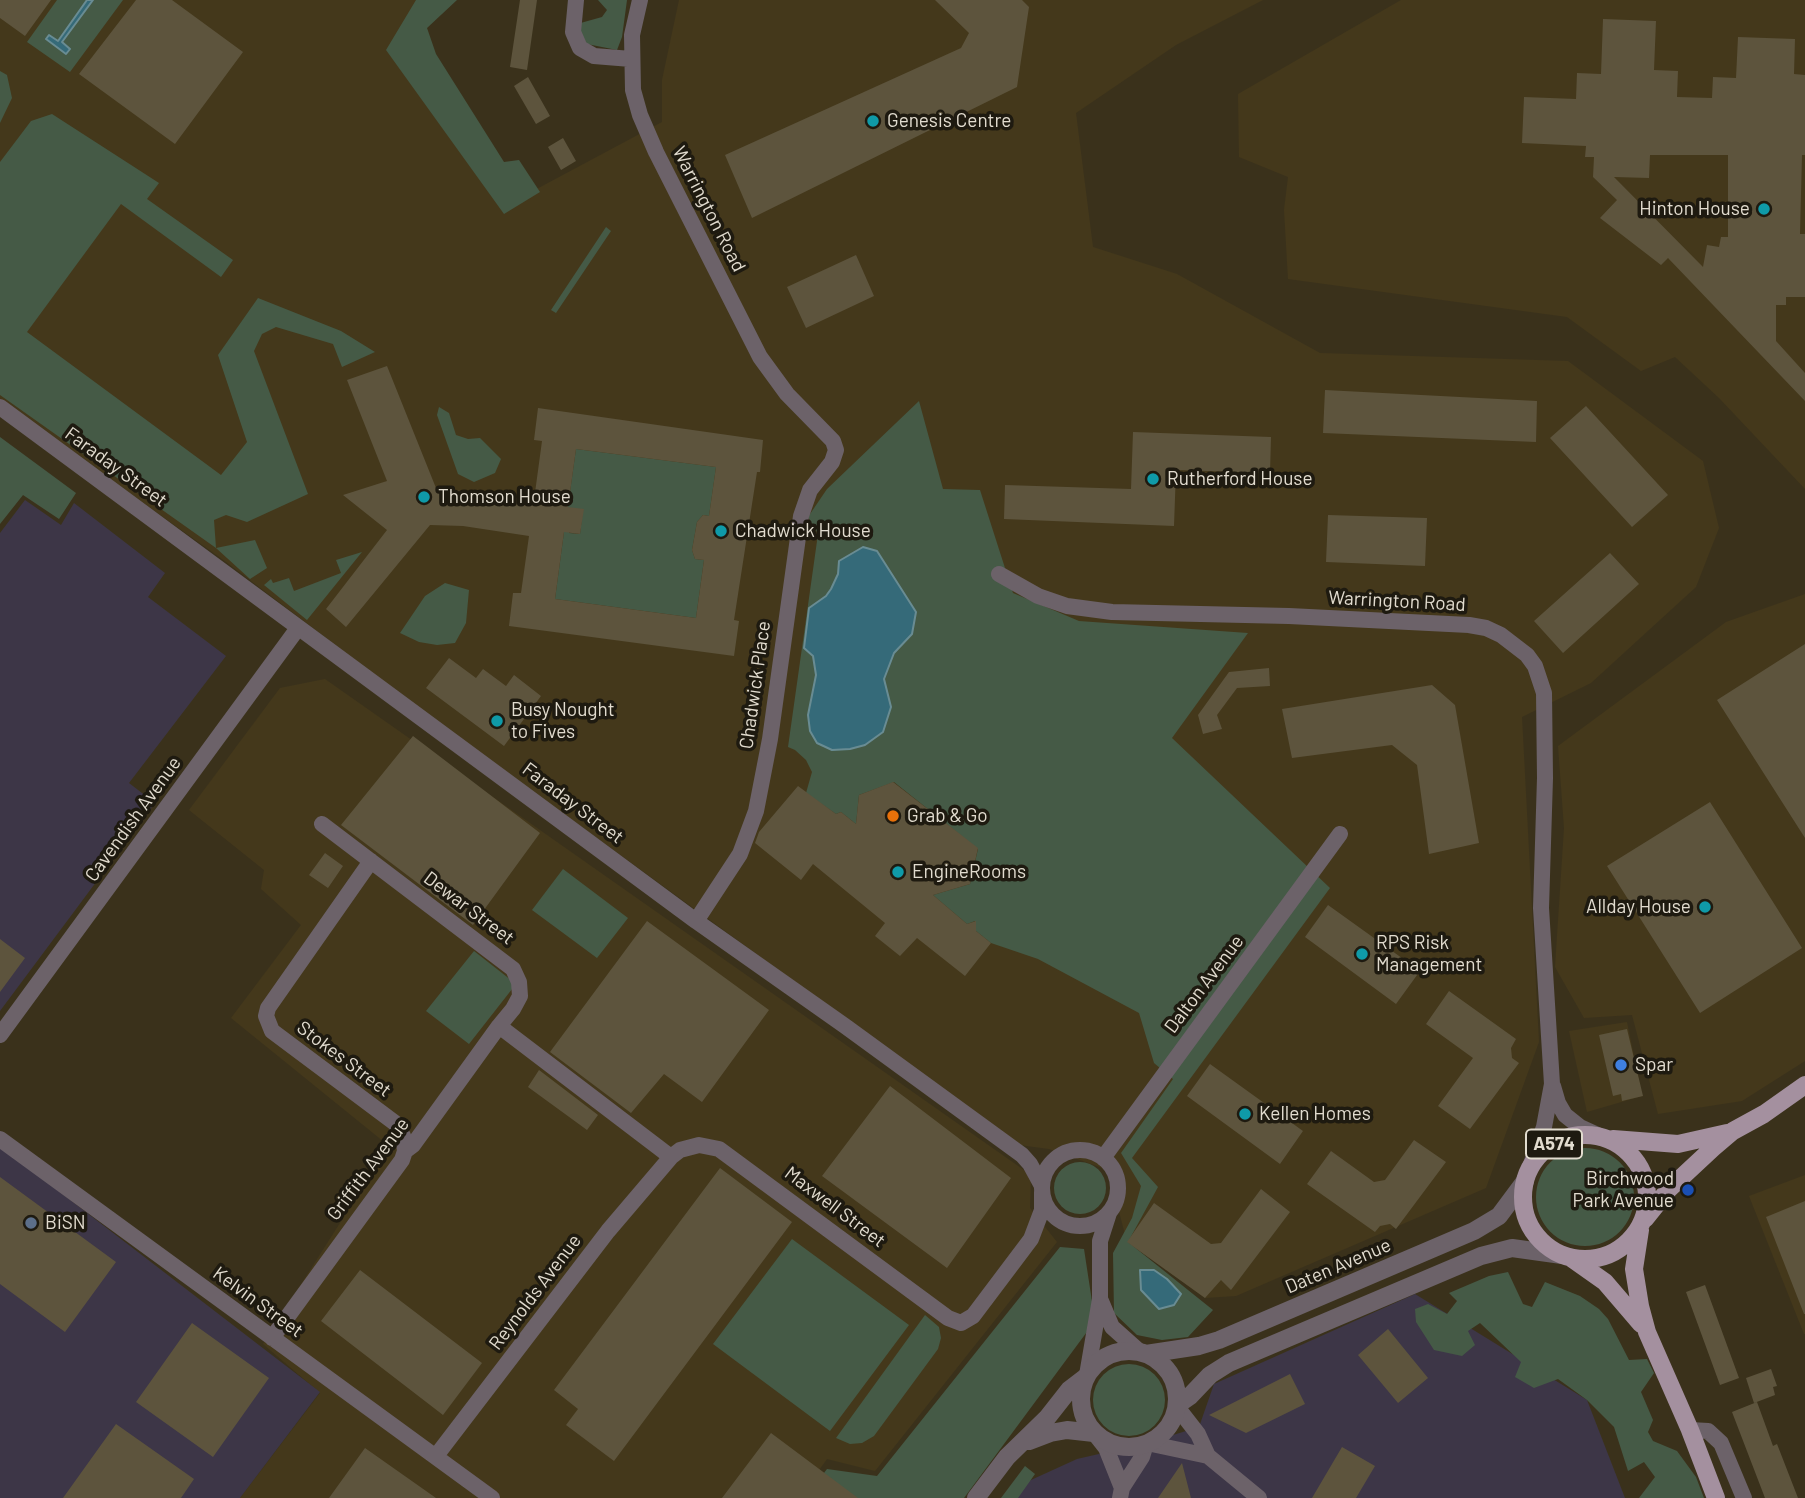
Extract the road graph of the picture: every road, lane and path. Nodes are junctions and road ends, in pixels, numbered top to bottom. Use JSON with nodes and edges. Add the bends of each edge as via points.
{"nodes":[{"id":1,"x":576,"y":0,"type":"edge"},
{"id":2,"x":640,"y":0,"type":"edge"},
{"id":3,"x":631,"y":59,"type":"junction"},
{"id":4,"x":0,"y":407,"type":"edge"},
{"id":5,"x":836,"y":450,"type":"joint"},
{"id":6,"x":999,"y":574,"type":"dead end"},
{"id":7,"x":298,"y":628,"type":"junction"},
{"id":8,"x":323,"y":824,"type":"dead end"},
{"id":9,"x":1340,"y":834,"type":"dead end"},
{"id":10,"x":371,"y":861,"type":"junction"},
{"id":11,"x":696,"y":921,"type":"junction"},
{"id":12,"x":499,"y":1026,"type":"junction"},
{"id":13,"x":0,"y":1035,"type":"edge"},
{"id":14,"x":1552,"y":1084,"type":"junction"},
{"id":15,"x":1805,"y":1085,"type":"edge"},
{"id":16,"x":1733,"y":1131,"type":"junction"},
{"id":17,"x":1605,"y":1138,"type":"junction"},
{"id":18,"x":0,"y":1139,"type":"edge"},
{"id":19,"x":405,"y":1151,"type":"junction"},
{"id":20,"x":1021,"y":1155,"type":"junction"},
{"id":21,"x":1060,"y":1156,"type":"junction"},
{"id":22,"x":671,"y":1157,"type":"junction"},
{"id":23,"x":1102,"y":1158,"type":"junction"},
{"id":24,"x":1527,"y":1177,"type":"junction"},
{"id":25,"x":1042,"y":1189,"type":"junction"},
{"id":26,"x":1110,"y":1212,"type":"junction"},
{"id":27,"x":1642,"y":1224,"type":"junction"},
{"id":28,"x":1070,"y":1225,"type":"junction"},
{"id":29,"x":1031,"y":1239,"type":"junction"},
{"id":30,"x":1099,"y":1254,"type":"junction"},
{"id":31,"x":1567,"y":1257,"type":"junction"},
{"id":32,"x":1100,"y":1299,"type":"junction"},
{"id":33,"x":1647,"y":1332,"type":"junction"},
{"id":34,"x":272,"y":1338,"type":"junction"},
{"id":35,"x":1143,"y":1353,"type":"junction"},
{"id":36,"x":1086,"y":1376,"type":"junction"},
{"id":37,"x":1177,"y":1406,"type":"junction"},
{"id":38,"x":1690,"y":1430,"type":"junction"},
{"id":39,"x":1095,"y":1433,"type":"junction"},
{"id":40,"x":1147,"y":1443,"type":"junction"},
{"id":41,"x":1019,"y":1445,"type":"junction"},
{"id":42,"x":436,"y":1456,"type":"junction"},
{"id":43,"x":1208,"y":1456,"type":"junction"},
{"id":44,"x":1121,"y":1493,"type":"edge"},
{"id":45,"x":492,"y":1498,"type":"edge"},
{"id":46,"x":976,"y":1498,"type":"edge"},
{"id":47,"x":1259,"y":1498,"type":"edge"},
{"id":48,"x":1716,"y":1498,"type":"edge"},
{"id":49,"x":1744,"y":1498,"type":"edge"}],
"edges":[{"from":1,"to":3,"type":"street","via":[[573,32],[580,48],[594,56]]},
{"from":2,"to":3,"type":"street","name":"Warrington Road"},
{"from":3,"to":5,"type":"street","name":"Warrington Road","via":[[633,90],[656,152],[760,357]]},
{"from":4,"to":7,"type":"street","name":"Faraday Street"},
{"from":5,"to":11,"type":"street","name":"Chadwick Place","via":[[810,490],[801,516],[756,811],[740,853]]},
{"from":6,"to":14,"type":"street","name":"Warrington Road","via":[[1067,606],[1112,612],[1469,625],[1501,635],[1527,655],[1544,693],[1541,908]]},
{"from":7,"to":11,"type":"street","name":"Faraday Street"},
{"from":7,"to":13,"type":"street","name":"Cavendish Avenue"},
{"from":8,"to":10,"type":"street","name":"Dewar Street"},
{"from":9,"to":23,"type":"street","name":"Dalton Avenue"},
{"from":10,"to":12,"type":"street","name":"Dewar Street","via":[[513,969],[520,996]]},
{"from":10,"to":19,"type":"street","name":"Stokes Street","via":[[266,1016],[272,1031],[395,1123]]},
{"from":11,"to":20,"type":"street","name":"Faraday Street"},
{"from":12,"to":19,"type":"street","name":"Griffith Avenue"},
{"from":12,"to":22,"type":"street"},
{"from":14,"to":17,"type":"street","name":"Warrington Road","via":[[1565,1115]]},
{"from":14,"to":24,"type":"street","name":"Warrington Road"},
{"from":15,"to":16,"type":"main road","number":"A574"},
{"from":16,"to":17,"type":"main road","number":"A574","via":[[1678,1144]]},
{"from":16,"to":27,"type":"main road","number":"A574","via":[[1692,1166]]},
{"from":17,"to":24,"type":"main road","number":"A574","via":[[1580,1135],[1551,1145]]},
{"from":17,"to":27,"type":"main road","number":"A574","via":[[1636,1161],[1645,1180],[1648,1201]]},
{"from":18,"to":34,"type":"street","name":"Kelvin Street"},
{"from":19,"to":34,"type":"street","name":"Griffith Avenue"},
{"from":20,"to":21,"type":"street"},
{"from":20,"to":25,"type":"street","name":"Faraday Street"},
{"from":21,"to":23,"type":"street","via":[[1082,1150]]},
{"from":21,"to":25,"type":"street","via":[[1047,1169]]},
{"from":22,"to":29,"type":"street","name":"Maxwell Street","via":[[699,1144],[719,1149],[948,1318],[961,1323],[973,1316]]},
{"from":22,"to":42,"type":"street","name":"Reynolds Avenue","via":[[608,1231]]},
{"from":23,"to":26,"type":"street","via":[[1118,1184]]},
{"from":24,"to":31,"type":"main road","number":"A574","via":[[1525,1212],[1533,1231],[1546,1246]]},
{"from":24,"to":35,"type":"street","name":"Daten Avenue","via":[[1499,1216],[1474,1231],[1219,1340]]},
{"from":25,"to":28,"type":"street","via":[[1050,1213]]},
{"from":25,"to":29,"type":"street","name":"Maxwell Street","via":[[1042,1210]]},
{"from":26,"to":28,"type":"street","via":[[1093,1224]]},
{"from":26,"to":30,"type":"street"},
{"from":27,"to":31,"type":"main road","number":"A574","via":[[1617,1251],[1599,1258]]},
{"from":27,"to":33,"type":"main road","number":"A574","via":[[1634,1269]]},
{"from":28,"to":29,"type":"street"},
{"from":28,"to":30,"type":"street"},
{"from":30,"to":32,"type":"street"},
{"from":31,"to":33,"type":"main road","number":"A574","via":[[1616,1293]]},
{"from":31,"to":37,"type":"street","via":[[1513,1248],[1481,1255],[1228,1363]]},
{"from":32,"to":35,"type":"street","via":[[1112,1327]]},
{"from":32,"to":36,"type":"street"},
{"from":33,"to":38,"type":"main road","number":"A574"},
{"from":34,"to":42,"type":"street","name":"Kelvin Street"},
{"from":35,"to":36,"type":"street","via":[[1112,1353]]},
{"from":35,"to":37,"type":"street","via":[[1165,1366],[1173,1379]]},
{"from":36,"to":39,"type":"street","via":[[1082,1408]]},
{"from":36,"to":41,"type":"street"},
{"from":37,"to":40,"type":"street","via":[[1168,1427]]},
{"from":37,"to":43,"type":"street"},
{"from":38,"to":48,"type":"main road","number":"A574"},
{"from":38,"to":49,"type":"street","via":[[1708,1431],[1721,1443]]},
{"from":39,"to":40,"type":"street","via":[[1117,1446]]},
{"from":39,"to":41,"type":"street","via":[[1067,1430]]},
{"from":39,"to":44,"type":"street","via":[[1106,1448]]},
{"from":40,"to":43,"type":"street"},
{"from":40,"to":44,"type":"street"},
{"from":41,"to":46,"type":"street"},
{"from":42,"to":45,"type":"street","name":"Kelvin Street"},
{"from":43,"to":47,"type":"street"}]}
